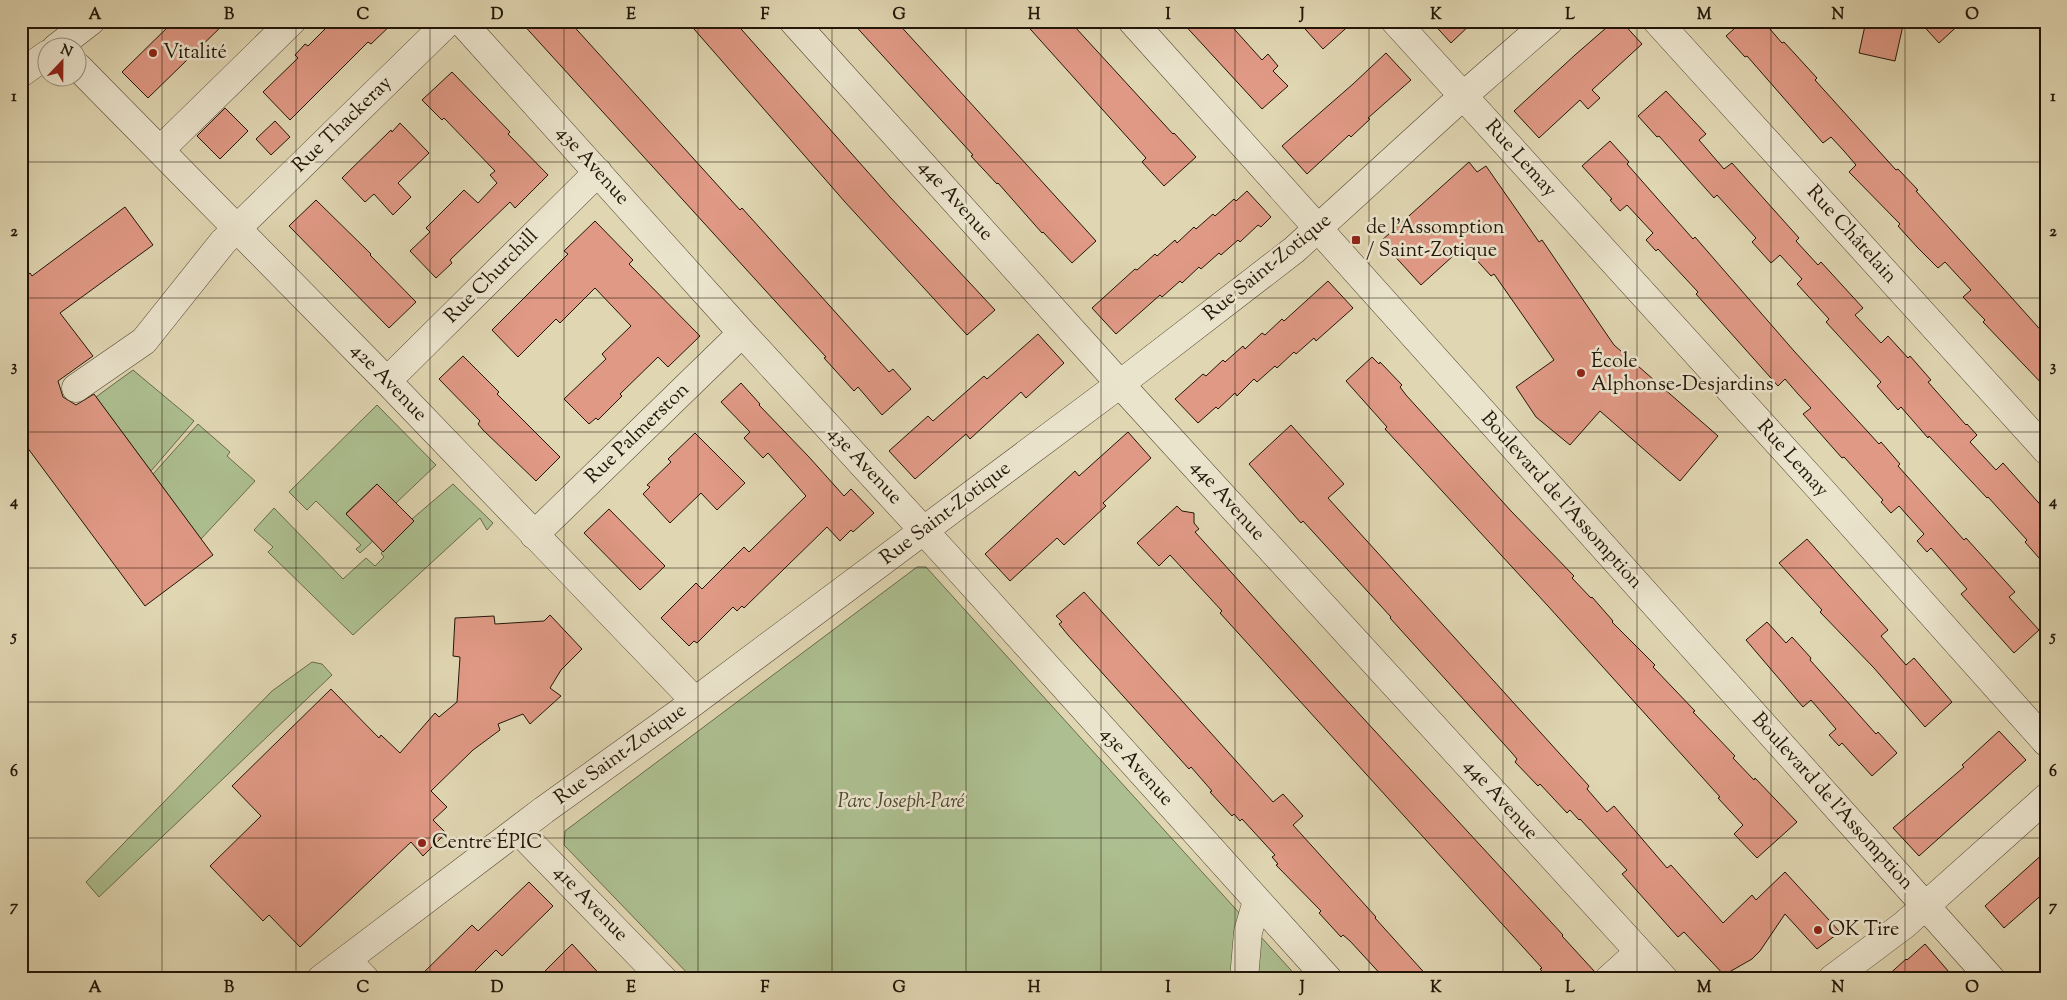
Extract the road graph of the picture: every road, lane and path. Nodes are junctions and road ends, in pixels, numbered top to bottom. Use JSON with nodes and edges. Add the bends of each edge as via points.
{"nodes":[{"id":1,"x":91,"y":21,"type":"edge"},
{"id":2,"x":292,"y":21,"type":"edge"},
{"id":3,"x":449,"y":21,"type":"edge"},
{"id":4,"x":461,"y":21,"type":"edge"},
{"id":5,"x":793,"y":21,"type":"edge"},
{"id":6,"x":1132,"y":21,"type":"edge"},
{"id":7,"x":1396,"y":21,"type":"edge"},
{"id":8,"x":1549,"y":21,"type":"edge"},
{"id":9,"x":1657,"y":21,"type":"edge"},
{"id":10,"x":69,"y":38,"type":"edge"},
{"id":11,"x":38,"y":61,"type":"edge"},
{"id":12,"x":21,"y":73,"type":"edge"},
{"id":13,"x":88,"y":77,"type":"edge"},
{"id":14,"x":1463,"y":96,"type":"junction"},
{"id":15,"x":160,"y":150,"type":"junction"},
{"id":16,"x":598,"y":172,"type":"junction"},
{"id":17,"x":1318,"y":228,"type":"junction"},
{"id":18,"x":237,"y":229,"type":"junction"},
{"id":19,"x":742,"y":333,"type":"junction"},
{"id":20,"x":387,"y":381,"type":"junction"},
{"id":21,"x":1120,"y":384,"type":"junction"},
{"id":22,"x":76,"y":388,"type":"dead end"},
{"id":23,"x":2046,"y":450,"type":"edge"},
{"id":24,"x":924,"y":531,"type":"junction"},
{"id":25,"x":534,"y":535,"type":"junction"},
{"id":26,"x":695,"y":701,"type":"junction"},
{"id":27,"x":2046,"y":742,"type":"edge"},
{"id":28,"x":2046,"y":798,"type":"edge"},
{"id":29,"x":518,"y":830,"type":"junction"},
{"id":30,"x":1257,"y":900,"type":"junction"},
{"id":31,"x":1925,"y":906,"type":"junction"},
{"id":32,"x":1639,"y":952,"type":"junction"},
{"id":33,"x":356,"y":969,"type":"edge"},
{"id":34,"x":321,"y":979,"type":"edge"},
{"id":35,"x":663,"y":979,"type":"edge"},
{"id":36,"x":1244,"y":979,"type":"edge"},
{"id":37,"x":1328,"y":979,"type":"edge"},
{"id":38,"x":1609,"y":979,"type":"edge"},
{"id":39,"x":1664,"y":979,"type":"edge"},
{"id":40,"x":1832,"y":979,"type":"edge"},
{"id":41,"x":1991,"y":979,"type":"edge"}],
"edges":[{"from":1,"to":10,"type":"street"},
{"from":2,"to":15,"type":"street"},
{"from":3,"to":18,"type":"street","name":"Rue Thackeray"},
{"from":4,"to":16,"type":"street","name":"43e Avenue"},
{"from":5,"to":21,"type":"street","name":"44e Avenue"},
{"from":6,"to":17,"type":"street","name":"Boulevard de l'Assomption"},
{"from":7,"to":14,"type":"street","name":"Rue Lemay"},
{"from":8,"to":14,"type":"street","name":"Rue Saint-Zotique"},
{"from":9,"to":23,"type":"street","name":"Rue Châtelain"},
{"from":11,"to":12,"type":"street"},
{"from":13,"to":15,"type":"street","name":"42e Avenue"},
{"from":14,"to":17,"type":"street","name":"Rue Saint-Zotique"},
{"from":14,"to":27,"type":"street","name":"Rue Lemay"},
{"from":15,"to":18,"type":"street","name":"42e Avenue"},
{"from":16,"to":19,"type":"street","name":"43e Avenue"},
{"from":16,"to":20,"type":"street","name":"Rue Churchill"},
{"from":17,"to":21,"type":"street","name":"Rue Saint-Zotique"},
{"from":17,"to":31,"type":"street","name":"Boulevard de l'Assomption"},
{"from":18,"to":20,"type":"street","name":"42e Avenue"},
{"from":18,"to":22,"type":"street","name":"Rue Thackeray","via":[[144,341]]},
{"from":19,"to":24,"type":"street","name":"43e Avenue"},
{"from":19,"to":25,"type":"street","name":"Rue Palmerston"},
{"from":20,"to":25,"type":"street","name":"42e Avenue"},
{"from":21,"to":24,"type":"street","name":"Rue Saint-Zotique"},
{"from":21,"to":32,"type":"street","name":"44e Avenue"},
{"from":24,"to":26,"type":"street","name":"Rue Saint-Zotique"},
{"from":24,"to":30,"type":"street","name":"43e Avenue"},
{"from":25,"to":26,"type":"street","name":"42e Avenue"},
{"from":26,"to":29,"type":"street","name":"Rue Saint-Zotique"},
{"from":28,"to":31,"type":"street"},
{"from":29,"to":33,"type":"street","name":"Rue Saint-Zotique"},
{"from":29,"to":35,"type":"street","name":"41e Avenue"},
{"from":30,"to":36,"type":"street","via":[[1248,932]]},
{"from":30,"to":37,"type":"street","name":"43e Avenue"},
{"from":31,"to":40,"type":"street"},
{"from":31,"to":41,"type":"street","name":"Boulevard de l'Assomption"},
{"from":32,"to":38,"type":"street"},
{"from":32,"to":39,"type":"street","name":"44e Avenue"},
{"from":33,"to":34,"type":"street","name":"Rue Saint-Zotique"}]}
